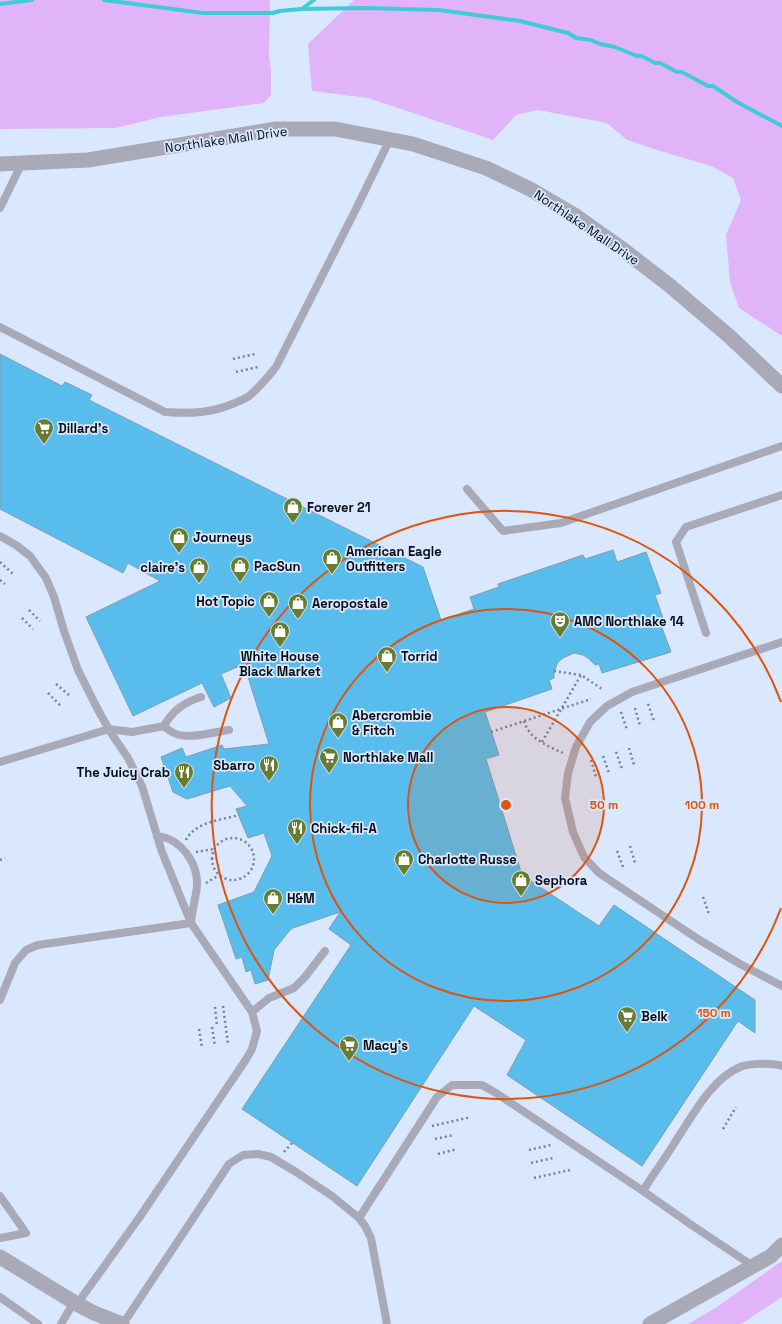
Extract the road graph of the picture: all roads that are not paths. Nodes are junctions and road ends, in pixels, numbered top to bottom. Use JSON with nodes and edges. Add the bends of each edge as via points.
{"nodes":[{"id":1,"x":390,"y":139,"type":"junction"},
{"id":2,"x":22,"y":163,"type":"junction"},
{"id":3,"x":0,"y":164,"type":"edge"},
{"id":4,"x":0,"y":208,"type":"edge"},
{"id":5,"x":0,"y":327,"type":"edge"},
{"id":6,"x":782,"y":386,"type":"edge"},
{"id":7,"x":782,"y":446,"type":"edge"},
{"id":8,"x":467,"y":489,"type":"dead end"},
{"id":9,"x":782,"y":495,"type":"edge"},
{"id":10,"x":0,"y":536,"type":"edge"},
{"id":11,"x":706,"y":633,"type":"dead end"},
{"id":12,"x":782,"y":642,"type":"edge"},
{"id":13,"x":201,"y":697,"type":"dead end"},
{"id":14,"x":164,"y":726,"type":"junction"},
{"id":15,"x":109,"y":729,"type":"junction"},
{"id":16,"x":229,"y":730,"type":"dead end"},
{"id":17,"x":0,"y":762,"type":"edge"},
{"id":18,"x":157,"y":836,"type":"junction"},
{"id":19,"x":190,"y":923,"type":"junction"},
{"id":20,"x":325,"y":950,"type":"dead end"},
{"id":21,"x":782,"y":986,"type":"edge"},
{"id":22,"x":0,"y":1000,"type":"edge"},
{"id":23,"x":252,"y":1012,"type":"junction"},
{"id":24,"x":782,"y":1066,"type":"edge"},
{"id":25,"x":643,"y":1191,"type":"junction"},
{"id":26,"x":0,"y":1196,"type":"edge"},
{"id":27,"x":359,"y":1218,"type":"junction"},
{"id":28,"x":0,"y":1238,"type":"edge"},
{"id":29,"x":782,"y":1245,"type":"edge"},
{"id":30,"x":0,"y":1257,"type":"edge"},
{"id":31,"x":753,"y":1266,"type":"junction"},
{"id":32,"x":0,"y":1297,"type":"edge"},
{"id":33,"x":75,"y":1303,"type":"junction"},
{"id":34,"x":38,"y":1324,"type":"edge"},
{"id":35,"x":61,"y":1324,"type":"edge"},
{"id":36,"x":123,"y":1324,"type":"edge"},
{"id":37,"x":387,"y":1324,"type":"edge"},
{"id":38,"x":650,"y":1324,"type":"edge"}],
"edges":[{"from":1,"to":2,"type":"street","name":"Northlake Mall Drive","via":[[335,129],[276,129],[88,160]]},
{"from":1,"to":5,"type":"lane","via":[[276,367],[247,397],[224,408],[205,412],[165,412]]},
{"from":1,"to":6,"type":"street","name":"Northlake Mall Drive","via":[[486,168],[530,189],[576,216],[669,285],[730,336]]},
{"from":2,"to":3,"type":"street","name":"Northlake Mall Drive"},
{"from":2,"to":4,"type":"lane"},
{"from":7,"to":8,"type":"lane","via":[[561,523],[502,531]]},
{"from":9,"to":11,"type":"lane","via":[[686,527],[676,542]]},
{"from":10,"to":15,"type":"lane","via":[[30,556],[46,578],[78,670]]},
{"from":12,"to":21,"type":"lane","via":[[632,692],[607,706],[590,722],[576,747],[568,773],[565,798],[573,832],[584,857],[599,873],[698,939]]},
{"from":13,"to":14,"type":"lane","via":[[174,712]]},
{"from":14,"to":15,"type":"lane","via":[[132,732]]},
{"from":14,"to":16,"type":"lane","via":[[172,733],[195,736]]},
{"from":15,"to":17,"type":"lane"},
{"from":15,"to":18,"type":"lane","via":[[142,786]]},
{"from":18,"to":19,"type":"lane"},
{"from":18,"to":19,"type":"lane","via":[[181,847],[190,858],[195,871],[197,884]]},
{"from":19,"to":22,"type":"lane","via":[[38,945],[26,950],[15,963]]},
{"from":19,"to":23,"type":"lane"},
{"from":20,"to":23,"type":"lane","via":[[294,988],[269,998]]},
{"from":23,"to":33,"type":"lane","via":[[257,1031],[252,1049],[139,1218]]},
{"from":24,"to":25,"type":"lane","via":[[740,1066],[716,1083]]},
{"from":25,"to":27,"type":"lane","via":[[482,1085],[452,1085],[437,1096]]},
{"from":25,"to":31,"type":"lane"},
{"from":26,"to":28,"type":"lane","via":[[26,1233]]},
{"from":27,"to":36,"type":"lane","via":[[332,1196],[271,1157],[258,1154],[243,1155],[229,1164]]},
{"from":27,"to":37,"type":"lane","via":[[371,1238]]},
{"from":29,"to":31,"type":"street","via":[[771,1256]]},
{"from":30,"to":33,"type":"street"},
{"from":31,"to":38,"type":"street"},
{"from":32,"to":34,"type":"lane"},
{"from":33,"to":35,"type":"lane"},
{"from":33,"to":36,"type":"street"}]}
